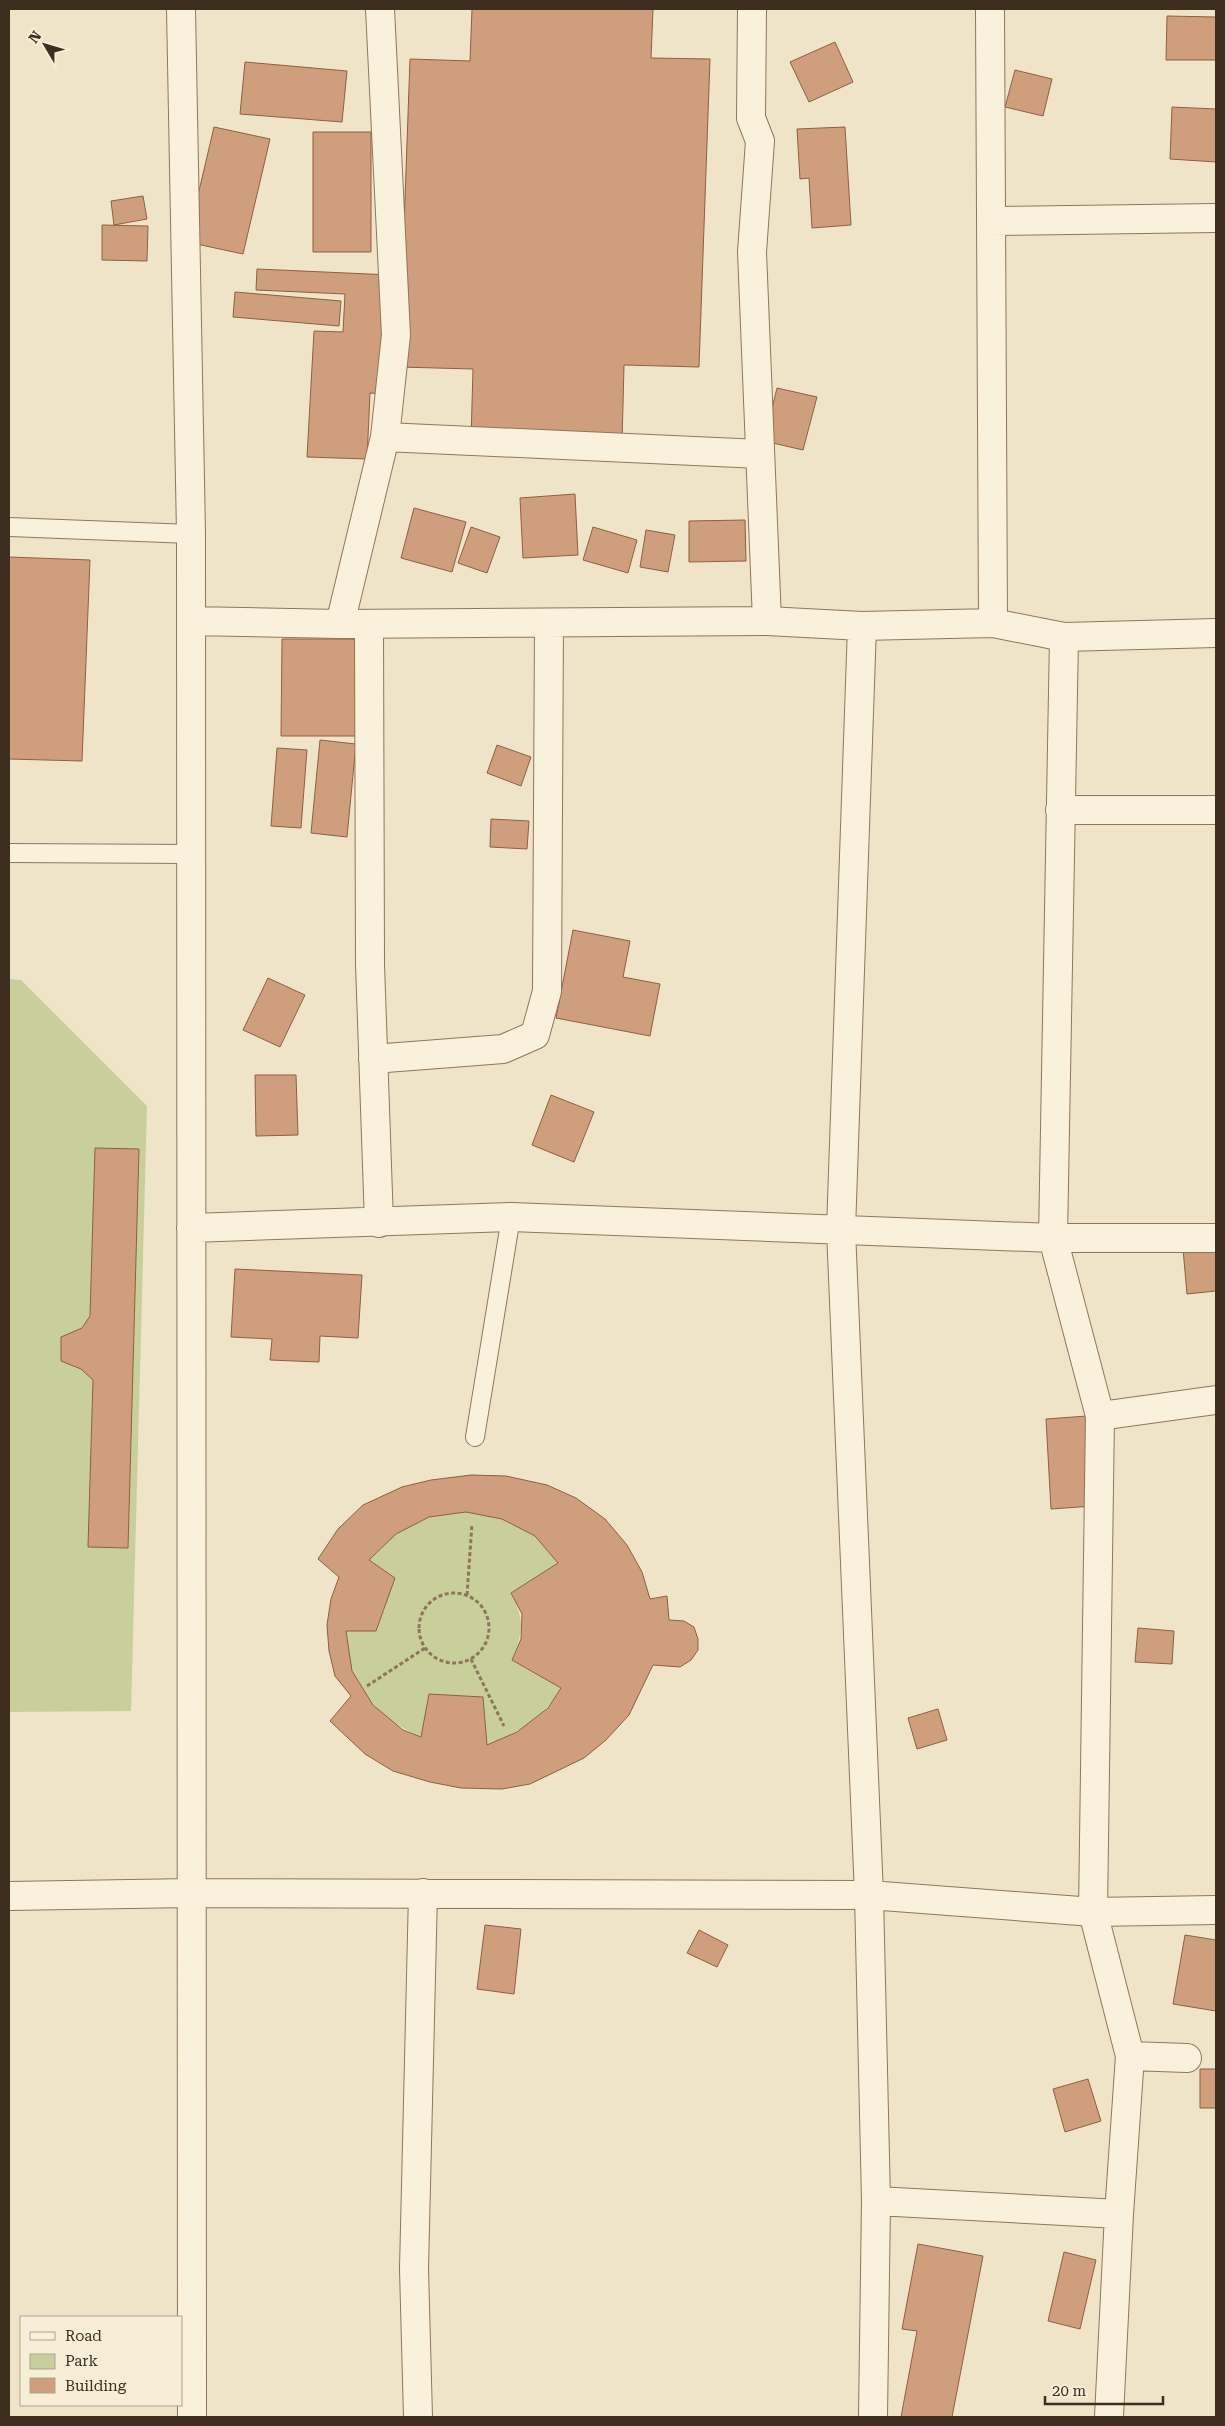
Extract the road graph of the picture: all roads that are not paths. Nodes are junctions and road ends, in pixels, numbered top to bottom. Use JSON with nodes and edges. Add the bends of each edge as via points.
{"nodes":[{"id":1,"x":181,"y":9,"type":"edge"},
{"id":2,"x":380,"y":9,"type":"edge"},
{"id":3,"x":752,"y":9,"type":"edge"},
{"id":4,"x":990,"y":9,"type":"edge"},
{"id":5,"x":1216,"y":218,"type":"edge"},
{"id":6,"x":991,"y":221,"type":"junction"},
{"id":7,"x":385,"y":437,"type":"junction"},
{"id":8,"x":760,"y":454,"type":"junction"},
{"id":9,"x":9,"y":527,"type":"edge"},
{"id":10,"x":191,"y":534,"type":"junction"},
{"id":11,"x":191,"y":621,"type":"junction"},
{"id":12,"x":767,"y":621,"type":"junction"},
{"id":13,"x":993,"y":623,"type":"junction"},
{"id":14,"x":340,"y":624,"type":"junction"},
{"id":15,"x":369,"y":624,"type":"junction"},
{"id":16,"x":549,"y":624,"type":"junction"},
{"id":17,"x":862,"y":626,"type":"junction"},
{"id":18,"x":1216,"y":633,"type":"edge"},
{"id":19,"x":1064,"y":637,"type":"junction"},
{"id":20,"x":1060,"y":810,"type":"junction"},
{"id":21,"x":1216,"y":810,"type":"edge"},
{"id":22,"x":9,"y":853,"type":"edge"},
{"id":23,"x":191,"y":854,"type":"junction"},
{"id":24,"x":373,"y":1059,"type":"junction"},
{"id":25,"x":512,"y":1217,"type":"junction"},
{"id":26,"x":379,"y":1223,"type":"junction"},
{"id":27,"x":191,"y":1228,"type":"junction"},
{"id":28,"x":841,"y":1230,"type":"junction"},
{"id":29,"x":1053,"y":1238,"type":"junction"},
{"id":30,"x":1216,"y":1238,"type":"edge"},
{"id":31,"x":1216,"y":1400,"type":"edge"},
{"id":32,"x":1100,"y":1416,"type":"junction"},
{"id":33,"x":475,"y":1437,"type":"dead end"},
{"id":34,"x":192,"y":1892,"type":"junction"},
{"id":35,"x":423,"y":1893,"type":"junction"},
{"id":36,"x":870,"y":1895,"type":"junction"},
{"id":37,"x":9,"y":1896,"type":"edge"},
{"id":38,"x":1216,"y":1910,"type":"edge"},
{"id":39,"x":1093,"y":1912,"type":"junction"},
{"id":40,"x":1130,"y":2056,"type":"junction"},
{"id":41,"x":1187,"y":2058,"type":"dead end"},
{"id":42,"x":876,"y":2201,"type":"junction"},
{"id":43,"x":1119,"y":2214,"type":"junction"},
{"id":44,"x":192,"y":2417,"type":"edge"},
{"id":45,"x":418,"y":2417,"type":"edge"},
{"id":46,"x":873,"y":2417,"type":"edge"},
{"id":47,"x":1110,"y":2417,"type":"edge"}],
"edges":[{"from":1,"to":10,"type":"street"},
{"from":2,"to":7,"type":"street","via":[[396,335]]},
{"from":3,"to":8,"type":"street","via":[[751,118],[760,140],[752,252]]},
{"from":4,"to":6,"type":"street"},
{"from":5,"to":6,"type":"street"},
{"from":6,"to":13,"type":"street"},
{"from":7,"to":8,"type":"street"},
{"from":7,"to":14,"type":"street"},
{"from":8,"to":12,"type":"street"},
{"from":9,"to":10,"type":"lane"},
{"from":10,"to":11,"type":"street"},
{"from":11,"to":14,"type":"street"},
{"from":11,"to":23,"type":"street"},
{"from":12,"to":16,"type":"street"},
{"from":12,"to":17,"type":"street"},
{"from":13,"to":17,"type":"street"},
{"from":13,"to":19,"type":"street"},
{"from":14,"to":15,"type":"street"},
{"from":15,"to":16,"type":"street"},
{"from":15,"to":24,"type":"street"},
{"from":16,"to":24,"type":"street","via":[[547,991],[535,1035],[503,1049]]},
{"from":17,"to":28,"type":"street"},
{"from":18,"to":19,"type":"street"},
{"from":19,"to":20,"type":"street"},
{"from":20,"to":21,"type":"street"},
{"from":20,"to":29,"type":"street"},
{"from":22,"to":23,"type":"lane"},
{"from":23,"to":27,"type":"street"},
{"from":24,"to":26,"type":"street"},
{"from":25,"to":26,"type":"street"},
{"from":25,"to":28,"type":"street"},
{"from":25,"to":33,"type":"lane"},
{"from":26,"to":27,"type":"street"},
{"from":27,"to":34,"type":"street"},
{"from":28,"to":29,"type":"street"},
{"from":28,"to":36,"type":"street"},
{"from":29,"to":30,"type":"street"},
{"from":29,"to":32,"type":"street"},
{"from":31,"to":32,"type":"street"},
{"from":32,"to":39,"type":"street"},
{"from":34,"to":35,"type":"street"},
{"from":34,"to":37,"type":"street"},
{"from":34,"to":44,"type":"street"},
{"from":35,"to":36,"type":"street"},
{"from":35,"to":45,"type":"street","via":[[414,2270]]},
{"from":36,"to":39,"type":"street"},
{"from":36,"to":42,"type":"street"},
{"from":38,"to":39,"type":"street"},
{"from":39,"to":40,"type":"street"},
{"from":40,"to":41,"type":"street"},
{"from":40,"to":43,"type":"street"},
{"from":42,"to":43,"type":"street"},
{"from":42,"to":46,"type":"street"},
{"from":43,"to":47,"type":"street"}]}
